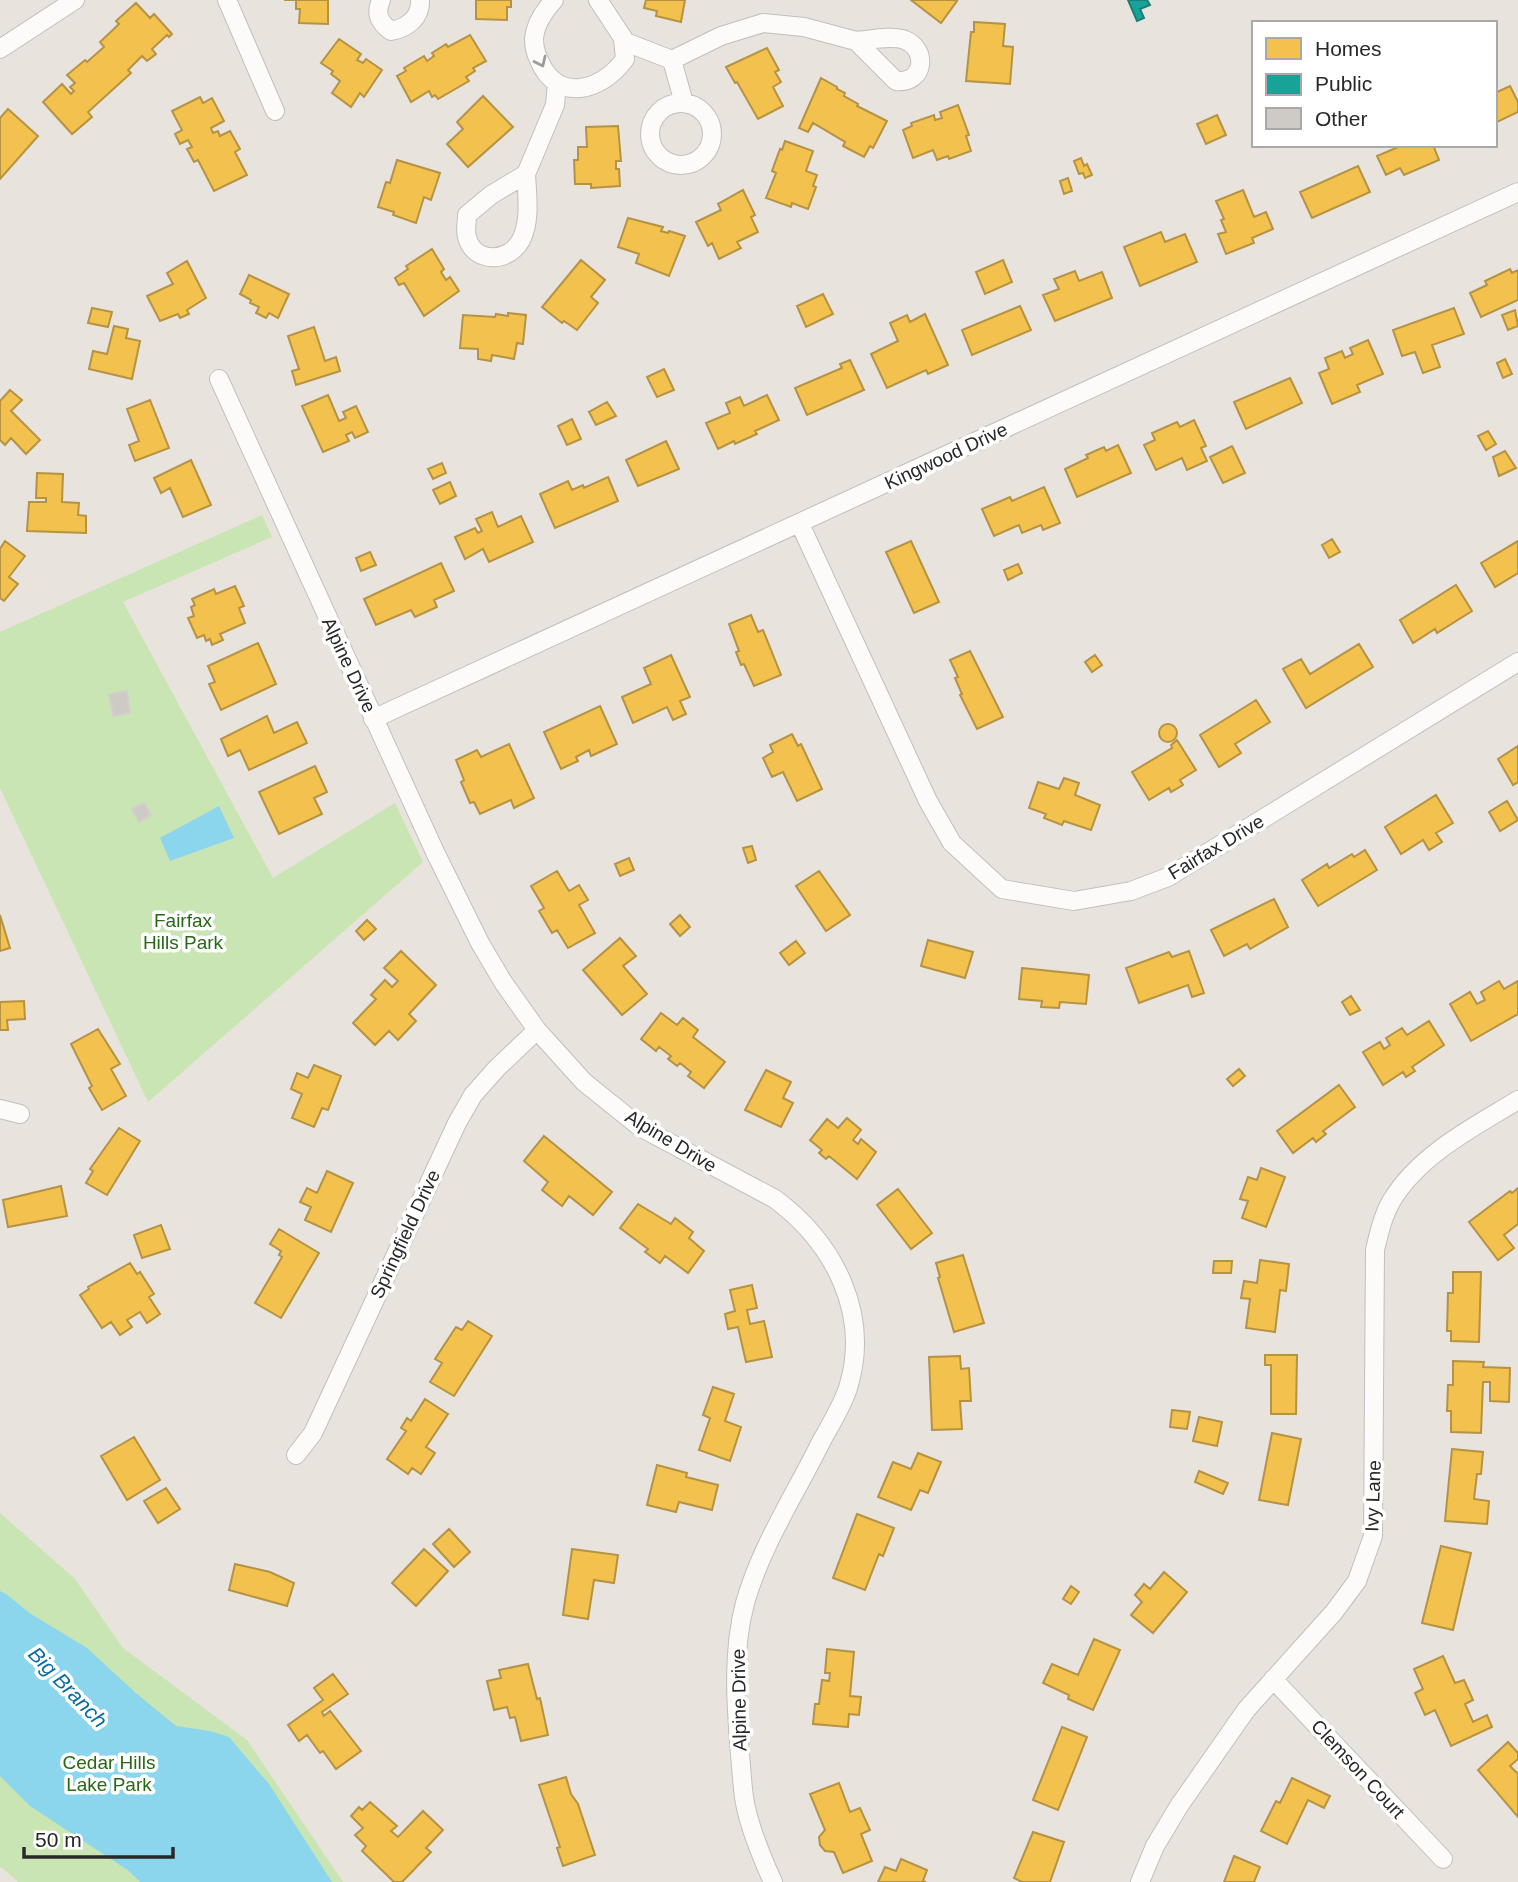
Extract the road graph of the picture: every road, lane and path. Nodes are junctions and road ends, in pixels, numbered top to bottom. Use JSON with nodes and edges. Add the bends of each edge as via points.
{"nodes":[{"id":1,"x":75,"y":0,"type":"edge"},
{"id":2,"x":227,"y":0,"type":"edge"},
{"id":3,"x":380,"y":0,"type":"edge"},
{"id":4,"x":420,"y":0,"type":"edge"},
{"id":5,"x":554,"y":0,"type":"edge"},
{"id":6,"x":598,"y":0,"type":"edge"},
{"id":7,"x":624,"y":41,"type":"junction"},
{"id":8,"x":856,"y":41,"type":"dead end"},
{"id":9,"x":0,"y":49,"type":"edge"},
{"id":10,"x":672,"y":60,"type":"junction"},
{"id":11,"x":557,"y":83,"type":"junction"},
{"id":12,"x":684,"y":103,"type":"dead end"},
{"id":13,"x":275,"y":111,"type":"dead end"},
{"id":14,"x":526,"y":174,"type":"junction"},
{"id":15,"x":1518,"y":192,"type":"edge"},
{"id":16,"x":219,"y":379,"type":"dead end"},
{"id":17,"x":800,"y":524,"type":"junction"},
{"id":18,"x":1518,"y":662,"type":"edge"},
{"id":19,"x":373,"y":719,"type":"junction"},
{"id":20,"x":537,"y":1030,"type":"junction"},
{"id":21,"x":1518,"y":1100,"type":"edge"},
{"id":22,"x":0,"y":1109,"type":"edge"},
{"id":23,"x":20,"y":1114,"type":"dead end"},
{"id":24,"x":296,"y":1455,"type":"dead end"},
{"id":25,"x":1273,"y":1679,"type":"junction"},
{"id":26,"x":1443,"y":1859,"type":"dead end"},
{"id":27,"x":773,"y":1882,"type":"edge"},
{"id":28,"x":1140,"y":1882,"type":"edge"}],
"edges":[{"from":1,"to":9,"type":"street"},
{"from":2,"to":13,"type":"street"},
{"from":3,"to":4,"type":"street","via":[[381,23],[391,31],[414,21]]},
{"from":5,"to":11,"type":"street","one_way":true,"via":[[534,38],[542,68]]},
{"from":6,"to":7,"type":"street"},
{"from":7,"to":10,"type":"street"},
{"from":7,"to":11,"type":"street","via":[[625,59],[610,77],[581,88]]},
{"from":8,"to":10,"type":"street","via":[[804,27],[762,23],[721,36]]},
{"from":10,"to":12,"type":"street"},
{"from":11,"to":14,"type":"street","via":[[555,105]]},
{"from":14,"to":14,"type":"street","via":[[467,215],[466,236],[473,251],[484,258],[510,252],[521,240],[527,213]]},
{"from":15,"to":17,"type":"street","name":"Kingwood Drive"},
{"from":16,"to":19,"type":"street","name":"Alpine Drive"},
{"from":17,"to":18,"type":"street","name":"Fairfax Drive","via":[[928,801],[953,843],[1002,889],[1074,901],[1131,891],[1168,877]]},
{"from":17,"to":19,"type":"street","name":"Kingwood Drive"},
{"from":19,"to":20,"type":"street","name":"Alpine Drive","via":[[480,943]]},
{"from":20,"to":24,"type":"street","name":"Springfield Drive","via":[[473,1094],[313,1433]]},
{"from":20,"to":27,"type":"street","name":"Alpine Drive","via":[[584,1082],[640,1127],[794,1213],[832,1260],[849,1299],[854,1345],[848,1389],[768,1546],[738,1630],[738,1718],[745,1805]]},
{"from":21,"to":25,"type":"street","name":"Ivy Lane","via":[[1430,1157],[1400,1189],[1382,1222],[1375,1251],[1373,1536],[1357,1581]]},
{"from":22,"to":23,"type":"street"},
{"from":25,"to":26,"type":"street","name":"Clemson Court"},
{"from":25,"to":28,"type":"street","name":"Ivy Lane","via":[[1179,1805]]}]}
